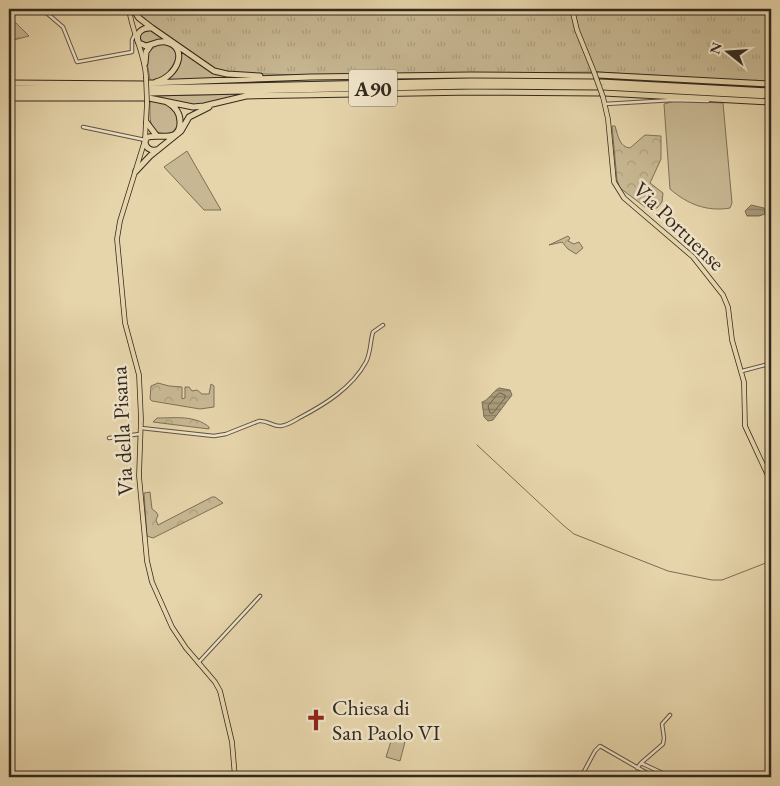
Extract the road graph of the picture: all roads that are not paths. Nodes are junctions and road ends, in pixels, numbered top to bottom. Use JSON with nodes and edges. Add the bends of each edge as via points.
{"nodes":[{"id":1,"x":42,"y":9,"type":"edge"},
{"id":2,"x":129,"y":9,"type":"edge"},
{"id":3,"x":134,"y":9,"type":"edge"},
{"id":4,"x":572,"y":9,"type":"edge"},
{"id":5,"x":152,"y":28,"type":"junction"},
{"id":6,"x":135,"y":34,"type":"junction"},
{"id":7,"x":138,"y":41,"type":"junction"},
{"id":8,"x":150,"y":46,"type":"junction"},
{"id":9,"x":145,"y":63,"type":"junction"},
{"id":10,"x":595,"y":74,"type":"junction"},
{"id":11,"x":311,"y":77,"type":"junction"},
{"id":12,"x":9,"y":83,"type":"edge"},
{"id":13,"x":771,"y":84,"type":"edge"},
{"id":14,"x":599,"y":85,"type":"junction"},
{"id":15,"x":9,"y":88,"type":"edge"},
{"id":16,"x":147,"y":90,"type":"junction"},
{"id":17,"x":771,"y":91,"type":"edge"},
{"id":18,"x":9,"y":93,"type":"edge"},
{"id":19,"x":602,"y":95,"type":"junction"},
{"id":20,"x":771,"y":96,"type":"edge"},
{"id":21,"x":238,"y":97,"type":"junction"},
{"id":22,"x":9,"y":98,"type":"edge"},
{"id":23,"x":165,"y":100,"type":"junction"},
{"id":24,"x":708,"y":101,"type":"dead end"},
{"id":25,"x":771,"y":102,"type":"edge"},
{"id":26,"x":605,"y":104,"type":"junction"},
{"id":27,"x":147,"y":123,"type":"junction"},
{"id":28,"x":83,"y":127,"type":"dead end"},
{"id":29,"x":156,"y":135,"type":"junction"},
{"id":30,"x":145,"y":140,"type":"junction"},
{"id":31,"x":159,"y":149,"type":"junction"},
{"id":32,"x":136,"y":171,"type":"junction"},
{"id":33,"x":383,"y":325,"type":"dead end"},
{"id":34,"x":742,"y":371,"type":"junction"},
{"id":35,"x":771,"y":371,"type":"edge"},
{"id":36,"x":141,"y":428,"type":"junction"},
{"id":37,"x":140,"y":434,"type":"junction"},
{"id":38,"x":110,"y":438,"type":"dead end"},
{"id":39,"x":771,"y":482,"type":"edge"},
{"id":40,"x":260,"y":596,"type":"dead end"},
{"id":41,"x":198,"y":663,"type":"junction"},
{"id":42,"x":670,"y":715,"type":"dead end"},
{"id":43,"x":642,"y":763,"type":"junction"},
{"id":44,"x":637,"y":768,"type":"junction"},
{"id":45,"x":235,"y":777,"type":"edge"},
{"id":46,"x":581,"y":777,"type":"edge"},
{"id":47,"x":654,"y":777,"type":"edge"},
{"id":48,"x":671,"y":777,"type":"edge"}],
"edges":[{"from":1,"to":6,"type":"street","via":[[63,28],[76,62],[132,52]]},
{"from":2,"to":6,"type":"main road","name":"Via della Pisana"},
{"from":3,"to":5,"type":"highway"},
{"from":4,"to":10,"type":"main road","name":"Via Portuense"},
{"from":5,"to":7,"type":"highway","via":[[141,30]]},
{"from":5,"to":11,"type":"highway","via":[[220,73]]},
{"from":6,"to":7,"type":"main road","name":"Via della Pisana"},
{"from":7,"to":8,"type":"highway"},
{"from":7,"to":9,"type":"main road","name":"Via della Pisana"},
{"from":8,"to":9,"type":"highway"},
{"from":8,"to":16,"type":"highway","via":[[168,42],[178,57],[171,75]]},
{"from":9,"to":16,"type":"main road","name":"Via della Pisana"},
{"from":10,"to":11,"type":"highway"},
{"from":10,"to":13,"type":"highway"},
{"from":10,"to":19,"type":"main road","name":"Via Portuense","bridge":true},
{"from":11,"to":16,"type":"highway"},
{"from":12,"to":16,"type":"highway"},
{"from":14,"to":16,"type":"highway","number":"A90"},
{"from":14,"to":17,"type":"highway","number":"A90"},
{"from":14,"to":20,"type":"highway","number":"A90"},
{"from":15,"to":16,"type":"highway","number":"A90"},
{"from":16,"to":18,"type":"highway","number":"A90"},
{"from":16,"to":22,"type":"highway"},
{"from":16,"to":23,"type":"highway"},
{"from":16,"to":27,"type":"main road","name":"Via della Pisana"},
{"from":19,"to":21,"type":"highway","via":[[447,93]]},
{"from":19,"to":25,"type":"highway"},
{"from":19,"to":26,"type":"main road","name":"Via Portuense"},
{"from":21,"to":23,"type":"highway","via":[[193,107]]},
{"from":21,"to":31,"type":"highway","via":[[192,115],[181,131]]},
{"from":23,"to":29,"type":"highway","via":[[176,110],[180,125],[170,137]]},
{"from":24,"to":26,"type":"street"},
{"from":26,"to":34,"type":"main road","name":"Via Portuense","via":[[615,186],[624,198],[693,256],[721,291],[727,303]]},
{"from":27,"to":29,"type":"highway"},
{"from":27,"to":30,"type":"main road","name":"Via della Pisana"},
{"from":28,"to":30,"type":"street"},
{"from":29,"to":30,"type":"highway"},
{"from":30,"to":31,"type":"highway","via":[[149,149]]},
{"from":30,"to":32,"type":"main road","name":"Via della Pisana"},
{"from":31,"to":32,"type":"highway"},
{"from":32,"to":36,"type":"main road","name":"Via della Pisana","via":[[117,240],[125,323],[138,372]]},
{"from":33,"to":36,"type":"street","via":[[373,332],[368,358],[350,382],[329,400],[286,424],[277,426],[262,420],[214,436]]},
{"from":34,"to":35,"type":"street","via":[[765,365]]},
{"from":34,"to":39,"type":"main road","name":"Via Portuense","via":[[745,426]]},
{"from":36,"to":37,"type":"main road","name":"Via della Pisana"},
{"from":37,"to":38,"type":"street"},
{"from":37,"to":41,"type":"main road","name":"Via della Pisana","via":[[139,481],[149,571],[172,627]]},
{"from":40,"to":41,"type":"street"},
{"from":41,"to":45,"type":"main road","name":"Via della Pisana","via":[[217,686],[223,700]]},
{"from":42,"to":43,"type":"street","via":[[662,724],[662,745]]},
{"from":43,"to":44,"type":"street"},
{"from":43,"to":48,"type":"street"},
{"from":44,"to":46,"type":"street","via":[[600,746]]},
{"from":44,"to":47,"type":"street"}]}
